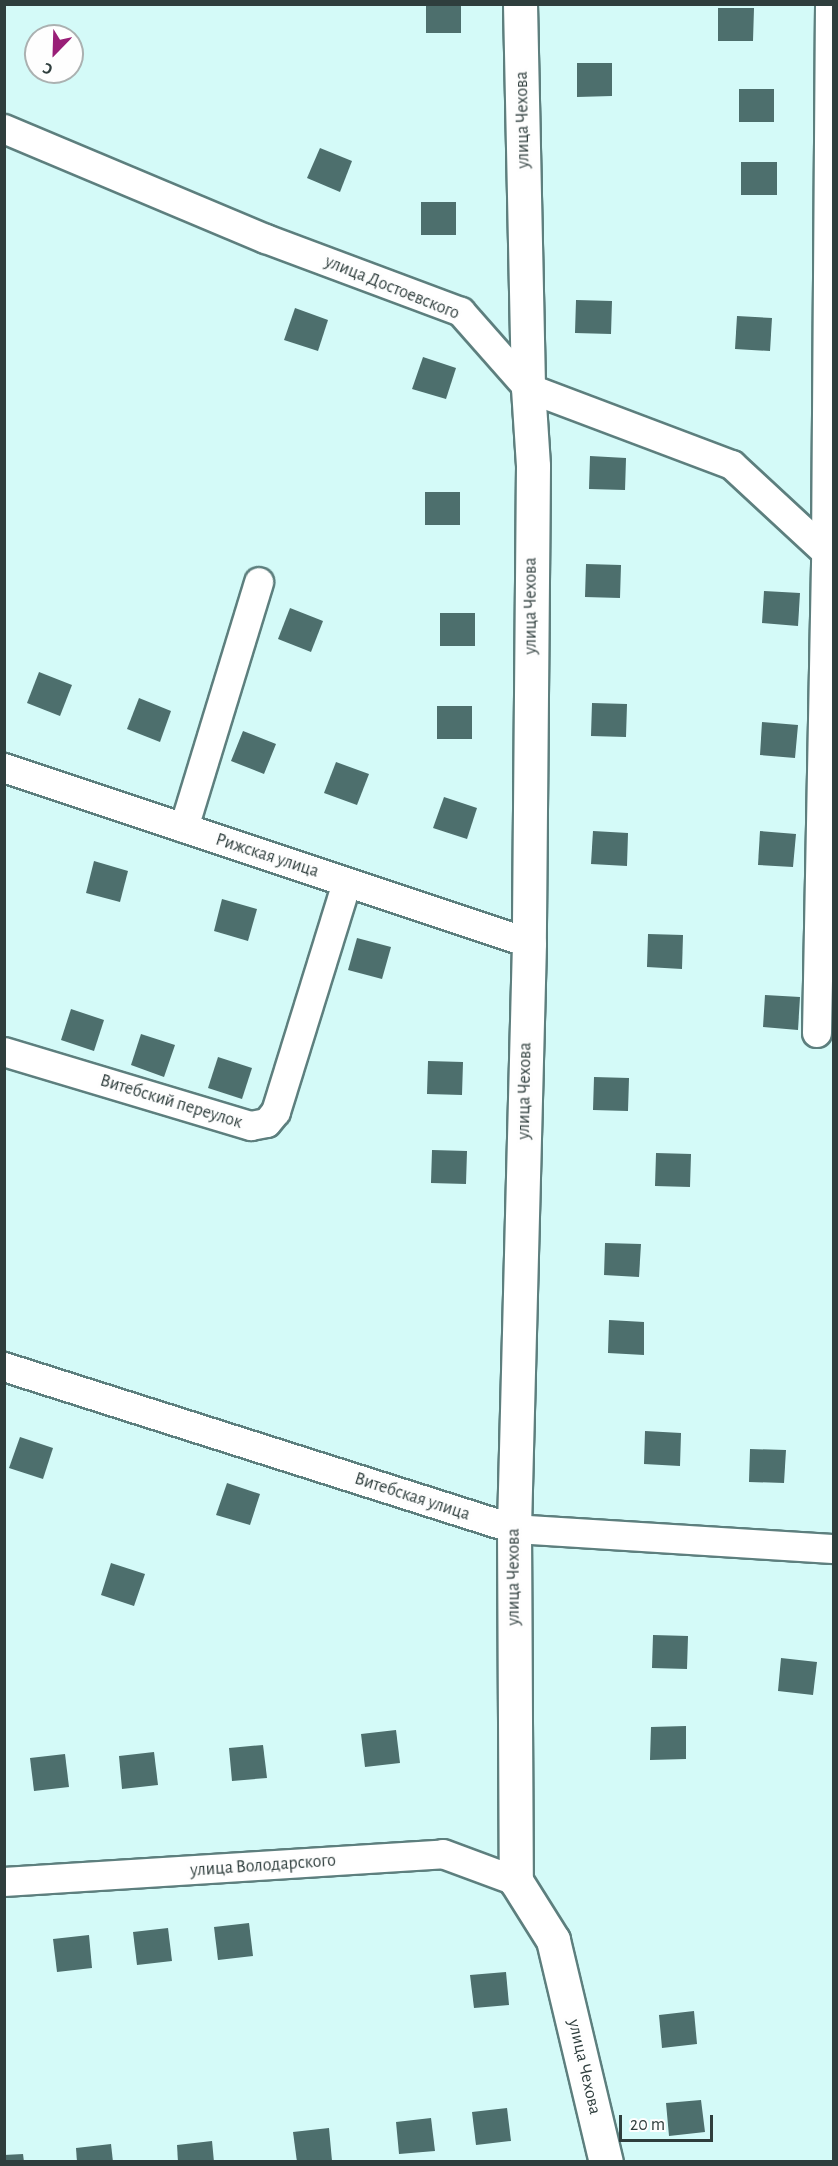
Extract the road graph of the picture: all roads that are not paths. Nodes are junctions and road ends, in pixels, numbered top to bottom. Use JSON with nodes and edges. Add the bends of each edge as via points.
{"nodes":[{"id":1,"x":520,"y":4,"type":"edge"},
{"id":2,"x":830,"y":4,"type":"edge"},
{"id":3,"x":4,"y":129,"type":"edge"},
{"id":4,"x":528,"y":388,"type":"junction"},
{"id":5,"x":830,"y":552,"type":"edge"},
{"id":6,"x":260,"y":582,"type":"dead end"},
{"id":7,"x":4,"y":768,"type":"edge"},
{"id":8,"x":184,"y":828,"type":"junction"},
{"id":9,"x":347,"y":883,"type":"junction"},
{"id":10,"x":529,"y":943,"type":"junction"},
{"id":11,"x":817,"y":1033,"type":"dead end"},
{"id":12,"x":4,"y":1052,"type":"edge"},
{"id":13,"x":4,"y":1367,"type":"edge"},
{"id":14,"x":514,"y":1529,"type":"junction"},
{"id":15,"x":834,"y":1549,"type":"edge"},
{"id":16,"x":516,"y":1881,"type":"junction"},
{"id":17,"x":4,"y":1882,"type":"edge"},
{"id":18,"x":606,"y":2162,"type":"edge"}],
"edges":[{"from":1,"to":4,"type":"street","name":"улица Чехова"},
{"from":2,"to":5,"type":"street"},
{"from":3,"to":4,"type":"street","name":"улица Достоевского","via":[[266,239],[461,312]]},
{"from":4,"to":5,"type":"street","name":"улица Достоевского","via":[[732,465]]},
{"from":4,"to":10,"type":"street","name":"улица Чехова","via":[[533,466]]},
{"from":5,"to":11,"type":"street"},
{"from":6,"to":8,"type":"street"},
{"from":7,"to":8,"type":"street","name":"Рижская улица"},
{"from":8,"to":9,"type":"street","name":"Рижская улица"},
{"from":9,"to":10,"type":"street","name":"Рижская улица"},
{"from":9,"to":12,"type":"street","name":"Витебский переулок","via":[[276,1112],[267,1123],[251,1126]]},
{"from":10,"to":14,"type":"street","name":"улица Чехова"},
{"from":13,"to":14,"type":"street","name":"Витебская улица"},
{"from":14,"to":15,"type":"street","name":"Витебская улица"},
{"from":14,"to":16,"type":"street","name":"улица Чехова"},
{"from":16,"to":17,"type":"street","name":"улица Володарского","via":[[443,1854]]},
{"from":16,"to":18,"type":"street","name":"улица Чехова","via":[[553,1940]]}]}
